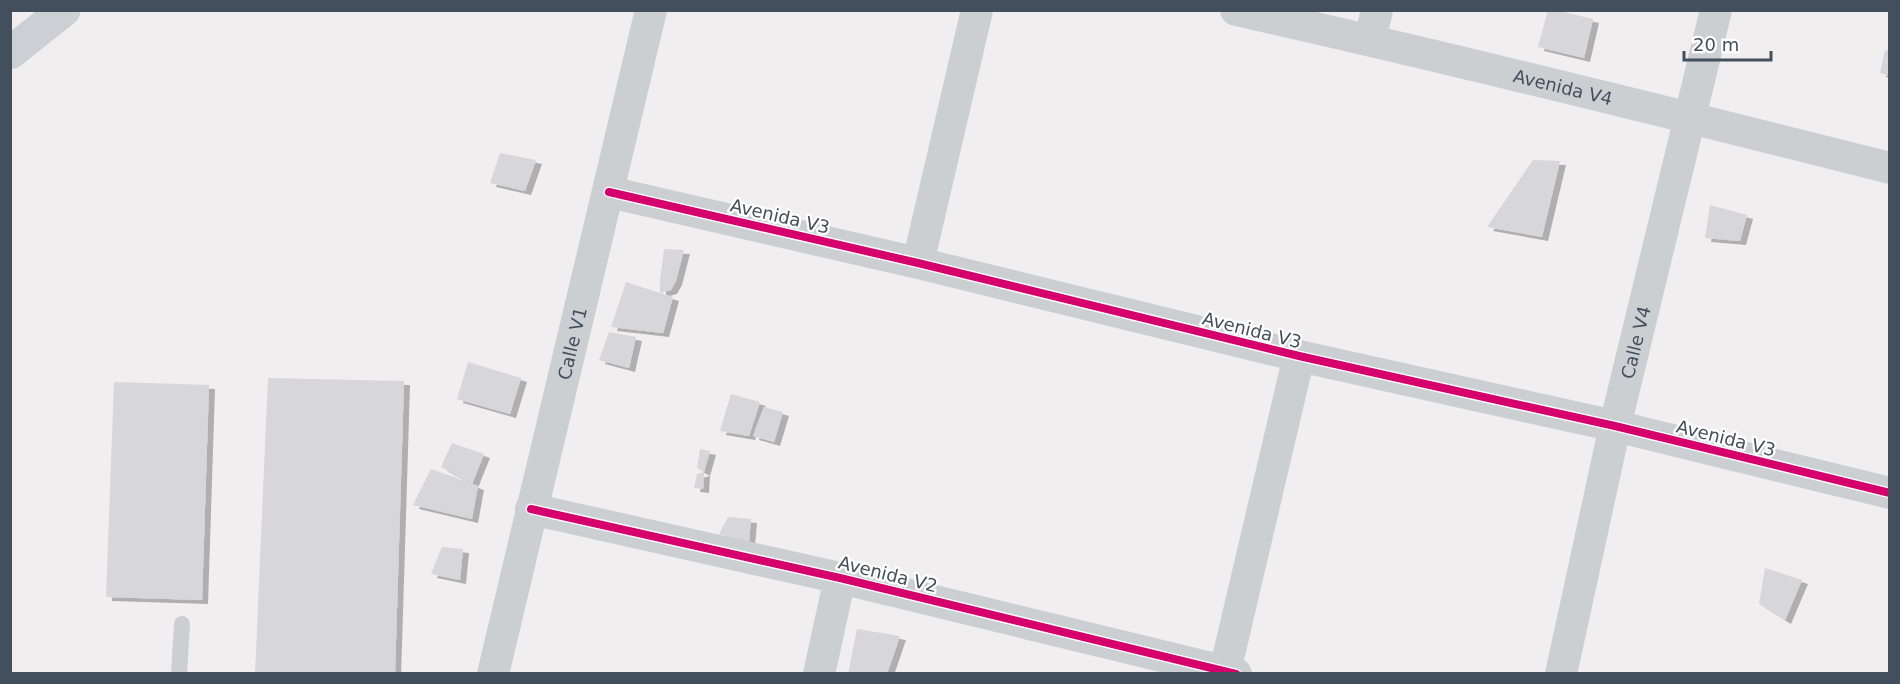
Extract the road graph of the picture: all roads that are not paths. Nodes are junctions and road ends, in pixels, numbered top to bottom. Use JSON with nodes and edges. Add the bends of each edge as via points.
{"nodes":[{"id":1,"x":64,"y":10,"type":"edge"},
{"id":2,"x":651,"y":10,"type":"edge"},
{"id":3,"x":977,"y":10,"type":"edge"},
{"id":4,"x":1236,"y":10,"type":"edge"},
{"id":5,"x":1716,"y":10,"type":"edge"},
{"id":6,"x":1373,"y":25,"type":"edge"},
{"id":7,"x":10,"y":53,"type":"edge"},
{"id":8,"x":1691,"y":118,"type":"junction"},
{"id":9,"x":1890,"y":168,"type":"edge"},
{"id":10,"x":609,"y":192,"type":"junction"},
{"id":11,"x":918,"y":263,"type":"junction"},
{"id":12,"x":1299,"y":357,"type":"junction"},
{"id":13,"x":1616,"y":426,"type":"junction"},
{"id":14,"x":1890,"y":493,"type":"edge"},
{"id":15,"x":531,"y":509,"type":"junction"},
{"id":16,"x":840,"y":578,"type":"junction"},
{"id":17,"x":182,"y":624,"type":"dead end"},
{"id":18,"x":1230,"y":672,"type":"edge"},
{"id":19,"x":179,"y":674,"type":"edge"},
{"id":20,"x":493,"y":674,"type":"edge"},
{"id":21,"x":819,"y":674,"type":"edge"},
{"id":22,"x":1561,"y":674,"type":"edge"}],
"edges":[{"from":1,"to":7,"type":"street"},
{"from":2,"to":10,"type":"street","name":"Calle V1"},
{"from":3,"to":11,"type":"street"},
{"from":4,"to":6,"type":"street","name":"Avenida V4"},
{"from":5,"to":8,"type":"street","name":"Calle V4"},
{"from":6,"to":8,"type":"street","name":"Avenida V4"},
{"from":8,"to":9,"type":"street","name":"Avenida V4"},
{"from":8,"to":13,"type":"street","name":"Calle V4"},
{"from":10,"to":11,"type":"street","name":"Avenida V3"},
{"from":10,"to":15,"type":"street","name":"Calle V1"},
{"from":11,"to":12,"type":"street","name":"Avenida V3"},
{"from":12,"to":13,"type":"street","name":"Avenida V3"},
{"from":12,"to":18,"type":"street"},
{"from":13,"to":14,"type":"street","name":"Avenida V3"},
{"from":13,"to":22,"type":"street","name":"Calle V4"},
{"from":15,"to":16,"type":"street","name":"Avenida V2"},
{"from":15,"to":20,"type":"street","name":"Calle V1"},
{"from":16,"to":18,"type":"street","name":"Avenida V2"},
{"from":16,"to":21,"type":"street"},
{"from":17,"to":19,"type":"lane"}]}
